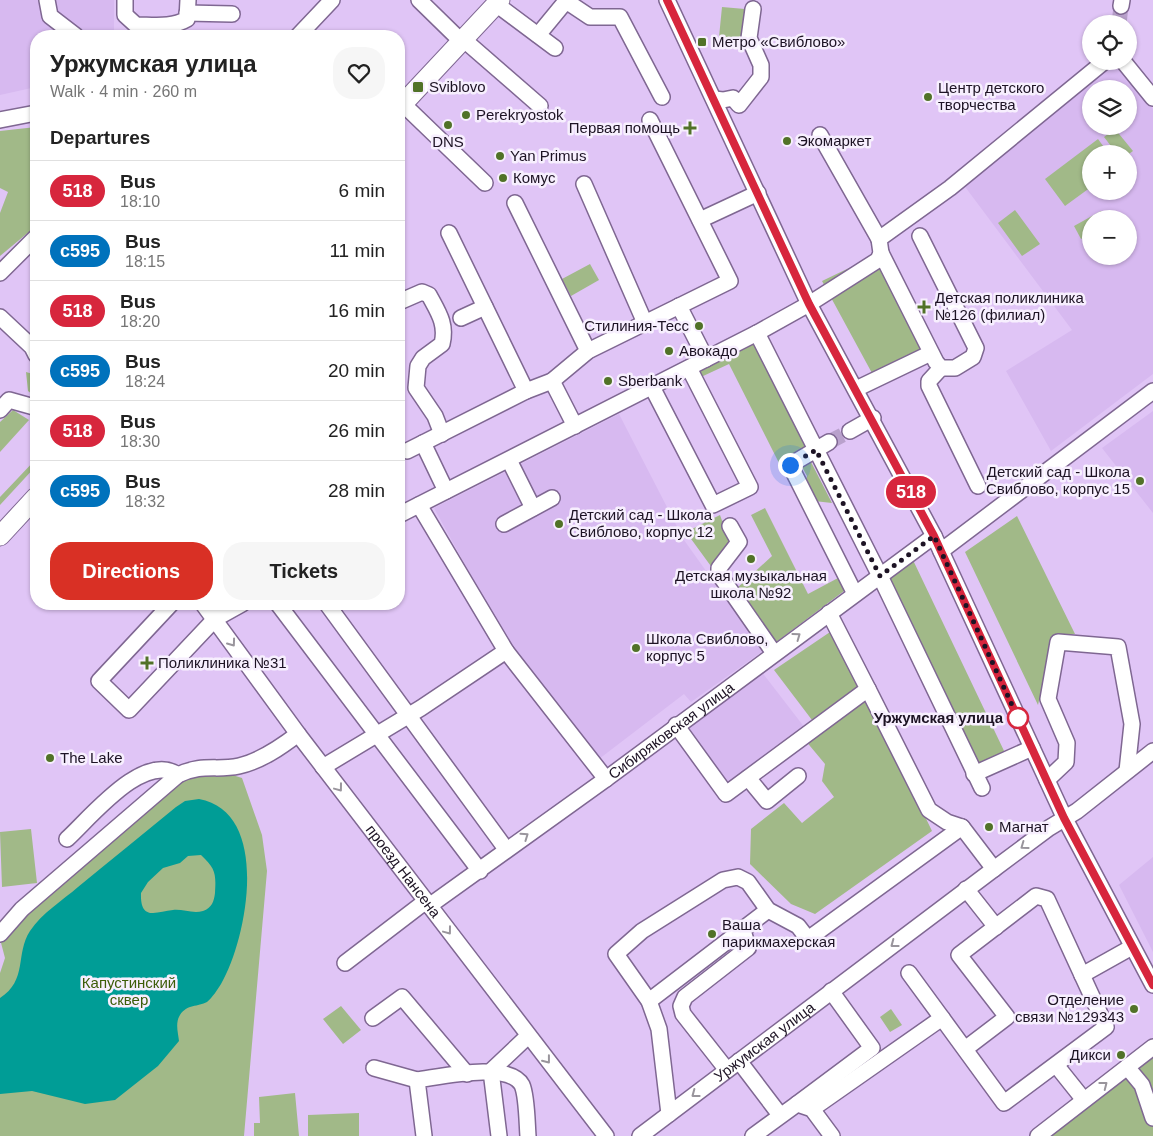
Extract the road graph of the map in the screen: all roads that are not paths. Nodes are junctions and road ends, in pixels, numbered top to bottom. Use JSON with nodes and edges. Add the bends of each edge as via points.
{"nodes":[{"id":1,"x":47,"y":0,"type":"edge"},
{"id":2,"x":125,"y":0,"type":"edge"},
{"id":3,"x":332,"y":0,"type":"edge"},
{"id":4,"x":419,"y":0,"type":"edge"},
{"id":5,"x":667,"y":0,"type":"edge"},
{"id":6,"x":498,"y":2,"type":"edge"},
{"id":7,"x":187,"y":6,"type":"edge"},
{"id":8,"x":753,"y":9,"type":"dead end"},
{"id":9,"x":232,"y":14,"type":"dead end"},
{"id":10,"x":68,"y":30,"type":"edge"},
{"id":11,"x":171,"y":30,"type":"edge"},
{"id":12,"x":179,"y":30,"type":"edge"},
{"id":13,"x":304,"y":30,"type":"edge"},
{"id":14,"x":538,"y":36,"type":"junction"},
{"id":15,"x":462,"y":40,"type":"junction"},
{"id":16,"x":555,"y":48,"type":"dead end"},
{"id":17,"x":1094,"y":70,"type":"edge"},
{"id":18,"x":1130,"y":70,"type":"edge"},
{"id":19,"x":662,"y":97,"type":"dead end"},
{"id":20,"x":1153,"y":98,"type":"edge"},
{"id":21,"x":714,"y":99,"type":"junction"},
{"id":22,"x":405,"y":102,"type":"edge"},
{"id":23,"x":540,"y":106,"type":"dead end"},
{"id":24,"x":405,"y":110,"type":"edge"},
{"id":25,"x":30,"y":114,"type":"edge"},
{"id":26,"x":0,"y":120,"type":"edge"},
{"id":27,"x":650,"y":120,"type":"dead end"},
{"id":28,"x":820,"y":135,"type":"dead end"},
{"id":29,"x":485,"y":183,"type":"dead end"},
{"id":30,"x":584,"y":184,"type":"dead end"},
{"id":31,"x":758,"y":193,"type":"junction"},
{"id":32,"x":515,"y":203,"type":"dead end"},
{"id":33,"x":700,"y":220,"type":"junction"},
{"id":34,"x":448,"y":233,"type":"dead end"},
{"id":35,"x":920,"y":236,"type":"dead end"},
{"id":36,"x":30,"y":244,"type":"edge"},
{"id":37,"x":880,"y":246,"type":"junction"},
{"id":38,"x":0,"y":273,"type":"edge"},
{"id":39,"x":405,"y":299,"type":"edge"},
{"id":40,"x":809,"y":304,"type":"junction"},
{"id":41,"x":679,"y":306,"type":"junction"},
{"id":42,"x":485,"y":307,"type":"junction"},
{"id":43,"x":0,"y":317,"type":"edge"},
{"id":44,"x":461,"y":318,"type":"dead end"},
{"id":45,"x":645,"y":323,"type":"junction"},
{"id":46,"x":757,"y":333,"type":"junction"},
{"id":47,"x":30,"y":344,"type":"edge"},
{"id":48,"x":588,"y":351,"type":"junction"},
{"id":49,"x":931,"y":353,"type":"junction"},
{"id":50,"x":706,"y":359,"type":"junction"},
{"id":51,"x":689,"y":368,"type":"junction"},
{"id":52,"x":941,"y":368,"type":"junction"},
{"id":53,"x":552,"y":381,"type":"junction"},
{"id":54,"x":652,"y":387,"type":"junction"},
{"id":55,"x":856,"y":389,"type":"junction"},
{"id":56,"x":526,"y":391,"type":"junction"},
{"id":57,"x":1153,"y":391,"type":"edge"},
{"id":58,"x":3,"y":400,"type":"edge"},
{"id":59,"x":30,"y":406,"type":"edge"},
{"id":60,"x":873,"y":418,"type":"junction"},
{"id":61,"x":575,"y":426,"type":"junction"},
{"id":62,"x":850,"y":431,"type":"tunnel mouth"},
{"id":63,"x":442,"y":434,"type":"junction"},
{"id":64,"x":423,"y":443,"type":"junction"},
{"id":65,"x":823,"y":446,"type":"junction"},
{"id":66,"x":407,"y":451,"type":"dead end"},
{"id":67,"x":509,"y":460,"type":"junction"},
{"id":68,"x":978,"y":486,"type":"dead end"},
{"id":69,"x":446,"y":491,"type":"junction"},
{"id":70,"x":552,"y":498,"type":"dead end"},
{"id":71,"x":30,"y":504,"type":"edge"},
{"id":72,"x":419,"y":505,"type":"junction"},
{"id":73,"x":533,"y":508,"type":"junction"},
{"id":74,"x":405,"y":512,"type":"edge"},
{"id":75,"x":504,"y":524,"type":"dead end"},
{"id":76,"x":730,"y":526,"type":"dead end"},
{"id":77,"x":0,"y":536,"type":"edge"},
{"id":78,"x":934,"y":536,"type":"junction"},
{"id":79,"x":942,"y":550,"type":"junction"},
{"id":80,"x":880,"y":576,"type":"junction"},
{"id":81,"x":855,"y":594,"type":"junction"},
{"id":82,"x":165,"y":610,"type":"edge"},
{"id":83,"x":208,"y":610,"type":"edge"},
{"id":84,"x":231,"y":610,"type":"edge"},
{"id":85,"x":283,"y":610,"type":"edge"},
{"id":86,"x":331,"y":610,"type":"edge"},
{"id":87,"x":829,"y":613,"type":"junction"},
{"id":88,"x":215,"y":619,"type":"junction"},
{"id":89,"x":506,"y":651,"type":"junction"},
{"id":90,"x":774,"y":653,"type":"junction"},
{"id":91,"x":868,"y":689,"type":"junction"},
{"id":92,"x":407,"y":716,"type":"junction"},
{"id":93,"x":676,"y":725,"type":"junction"},
{"id":94,"x":378,"y":733,"type":"junction"},
{"id":95,"x":298,"y":734,"type":"junction"},
{"id":96,"x":1032,"y":748,"type":"junction"},
{"id":97,"x":1153,"y":751,"type":"edge"},
{"id":98,"x":323,"y":767,"type":"junction"},
{"id":99,"x":1127,"y":771,"type":"junction"},
{"id":100,"x":974,"y":774,"type":"junction"},
{"id":101,"x":178,"y":775,"type":"junction"},
{"id":102,"x":798,"y":776,"type":"dead end"},
{"id":103,"x":748,"y":778,"type":"junction"},
{"id":104,"x":606,"y":780,"type":"junction"},
{"id":105,"x":1047,"y":780,"type":"junction"},
{"id":106,"x":982,"y":788,"type":"dead end"},
{"id":107,"x":1064,"y":818,"type":"junction"},
{"id":108,"x":962,"y":827,"type":"junction"},
{"id":109,"x":67,"y":839,"type":"dead end"},
{"id":110,"x":506,"y":849,"type":"junction"},
{"id":111,"x":994,"y":869,"type":"junction"},
{"id":112,"x":480,"y":871,"type":"junction"},
{"id":113,"x":966,"y":890,"type":"junction"},
{"id":114,"x":428,"y":904,"type":"junction"},
{"id":115,"x":768,"y":910,"type":"junction"},
{"id":116,"x":996,"y":927,"type":"junction"},
{"id":117,"x":744,"y":930,"type":"junction"},
{"id":118,"x":0,"y":934,"type":"edge"},
{"id":119,"x":1132,"y":946,"type":"junction"},
{"id":120,"x":346,"y":963,"type":"dead end"},
{"id":121,"x":909,"y":973,"type":"dead end"},
{"id":122,"x":1082,"y":975,"type":"junction"},
{"id":123,"x":1151,"y":976,"type":"edge"},
{"id":124,"x":832,"y":991,"type":"junction"},
{"id":125,"x":649,"y":1001,"type":"junction"},
{"id":126,"x":373,"y":1018,"type":"dead end"},
{"id":127,"x":942,"y":1018,"type":"junction"},
{"id":128,"x":528,"y":1036,"type":"junction"},
{"id":129,"x":1153,"y":1047,"type":"edge"},
{"id":130,"x":965,"y":1049,"type":"junction"},
{"id":131,"x":739,"y":1061,"type":"junction"},
{"id":132,"x":1056,"y":1065,"type":"junction"},
{"id":133,"x":1127,"y":1067,"type":"junction"},
{"id":134,"x":374,"y":1068,"type":"dead end"},
{"id":135,"x":727,"y":1070,"type":"junction"},
{"id":136,"x":491,"y":1071,"type":"junction"},
{"id":137,"x":467,"y":1074,"type":"junction"},
{"id":138,"x":417,"y":1080,"type":"junction"},
{"id":139,"x":1084,"y":1100,"type":"junction"},
{"id":140,"x":797,"y":1104,"type":"junction"},
{"id":141,"x":812,"y":1109,"type":"junction"},
{"id":142,"x":669,"y":1114,"type":"junction"},
{"id":143,"x":780,"y":1115,"type":"junction"},
{"id":144,"x":1153,"y":1118,"type":"edge"},
{"id":145,"x":424,"y":1136,"type":"edge"},
{"id":146,"x":499,"y":1136,"type":"edge"},
{"id":147,"x":528,"y":1136,"type":"edge"},
{"id":148,"x":606,"y":1136,"type":"edge"},
{"id":149,"x":640,"y":1136,"type":"edge"},
{"id":150,"x":753,"y":1136,"type":"edge"},
{"id":151,"x":832,"y":1136,"type":"edge"},
{"id":152,"x":1038,"y":1136,"type":"edge"}],
"edges":[{"from":1,"to":10,"type":"street","via":[[50,16]]},
{"from":2,"to":11,"type":"street","via":[[125,15],[136,25]]},
{"from":3,"to":13,"type":"street"},
{"from":4,"to":15,"type":"street"},
{"from":5,"to":21,"type":"street"},
{"from":6,"to":14,"type":"street"},
{"from":6,"to":15,"type":"main road"},
{"from":7,"to":9,"type":"street"},
{"from":7,"to":12,"type":"street","via":[[187,19]]},
{"from":8,"to":21,"type":"street","via":[[749,38],[761,64],[761,76],[739,105],[733,98]]},
{"from":14,"to":16,"type":"street"},
{"from":14,"to":19,"type":"street","via":[[566,1],[590,17],[620,17]]},
{"from":15,"to":22,"type":"main road"},
{"from":15,"to":23,"type":"street"},
{"from":17,"to":37,"type":"street"},
{"from":18,"to":20,"type":"street"},
{"from":21,"to":31,"type":"street"},
{"from":24,"to":29,"type":"street"},
{"from":25,"to":26,"type":"street"},
{"from":27,"to":33,"type":"street"},
{"from":28,"to":37,"type":"street"},
{"from":30,"to":45,"type":"street"},
{"from":31,"to":33,"type":"street"},
{"from":31,"to":40,"type":"street"},
{"from":32,"to":48,"type":"street"},
{"from":33,"to":41,"type":"street","via":[[730,282]]},
{"from":34,"to":42,"type":"street"},
{"from":35,"to":52,"type":"street","via":[[976,348],[973,357],[955,368]]},
{"from":36,"to":38,"type":"street"},
{"from":37,"to":40,"type":"street","via":[[878,260]]},
{"from":37,"to":49,"type":"street"},
{"from":39,"to":63,"type":"street","via":[[422,292],[429,294],[444,323],[442,344],[423,358],[418,366],[416,388],[435,416]]},
{"from":40,"to":46,"type":"street"},
{"from":40,"to":55,"type":"street"},
{"from":41,"to":45,"type":"street"},
{"from":41,"to":50,"type":"street"},
{"from":42,"to":44,"type":"street"},
{"from":42,"to":56,"type":"street"},
{"from":43,"to":47,"type":"street"},
{"from":45,"to":48,"type":"street"},
{"from":46,"to":50,"type":"street"},
{"from":46,"to":65,"type":"street"},
{"from":48,"to":53,"type":"street"},
{"from":49,"to":52,"type":"street"},
{"from":49,"to":55,"type":"street"},
{"from":50,"to":51,"type":"street"},
{"from":51,"to":54,"type":"street"},
{"from":51,"to":54,"type":"street","via":[[750,487],[713,506]]},
{"from":52,"to":68,"type":"street","via":[[929,386]]},
{"from":53,"to":56,"type":"street"},
{"from":53,"to":61,"type":"street"},
{"from":54,"to":61,"type":"street"},
{"from":55,"to":60,"type":"street"},
{"from":56,"to":63,"type":"street"},
{"from":57,"to":79,"type":"street"},
{"from":58,"to":59,"type":"street"},
{"from":60,"to":62,"type":"street"},
{"from":60,"to":78,"type":"street"},
{"from":61,"to":67,"type":"street"},
{"from":63,"to":64,"type":"street"},
{"from":64,"to":66,"type":"street"},
{"from":64,"to":69,"type":"street"},
{"from":65,"to":80,"type":"street"},
{"from":65,"to":81,"type":"street","via":[[790,465]]},
{"from":67,"to":69,"type":"street"},
{"from":67,"to":73,"type":"street"},
{"from":69,"to":72,"type":"street"},
{"from":70,"to":73,"type":"street"},
{"from":71,"to":77,"type":"main road"},
{"from":72,"to":74,"type":"street"},
{"from":72,"to":89,"type":"street"},
{"from":73,"to":75,"type":"street"},
{"from":76,"to":90,"type":"street","via":[[739,542],[719,568],[719,574]]},
{"from":78,"to":79,"type":"street"},
{"from":78,"to":80,"type":"street","name":"Сибиряковская улица"},
{"from":79,"to":96,"type":"street"},
{"from":80,"to":81,"type":"street","name":"Сибиряковская улица"},
{"from":80,"to":100,"type":"street"},
{"from":81,"to":87,"type":"street","name":"Сибиряковская улица"},
{"from":82,"to":88,"type":"street","via":[[98,681],[129,710]]},
{"from":83,"to":88,"type":"street","name":"проезд Нансена"},
{"from":84,"to":88,"type":"street"},
{"from":85,"to":94,"type":"street"},
{"from":86,"to":92,"type":"street"},
{"from":90,"to":87,"type":"street","name":"Сибиряковская улица","one_way":true},
{"from":87,"to":91,"type":"street"},
{"from":88,"to":95,"type":"street","name":"проезд Нансена","one_way":true},
{"from":89,"to":92,"type":"street"},
{"from":89,"to":104,"type":"street"},
{"from":90,"to":93,"type":"street","name":"Сибиряковская улица"},
{"from":91,"to":103,"type":"street"},
{"from":91,"to":108,"type":"street","via":[[929,810]]},
{"from":92,"to":94,"type":"street"},
{"from":92,"to":110,"type":"street"},
{"from":93,"to":103,"type":"street","via":[[726,794]]},
{"from":93,"to":104,"type":"street","name":"Сибиряковская улица"},
{"from":94,"to":98,"type":"street"},
{"from":94,"to":112,"type":"street"},
{"from":95,"to":98,"type":"street","name":"проезд Нансена"},
{"from":95,"to":101,"type":"street","via":[[279,748],[239,766],[204,766]]},
{"from":96,"to":100,"type":"street"},
{"from":96,"to":105,"type":"street"},
{"from":97,"to":99,"type":"street","name":"Уржумская улица"},
{"from":98,"to":114,"type":"street","name":"проезд Нансена","one_way":true},
{"from":99,"to":105,"type":"street","via":[[1132,724],[1118,647],[1058,642],[1048,699],[1067,743],[1066,762]]},
{"from":99,"to":107,"type":"street","name":"Уржумская улица"},
{"from":100,"to":106,"type":"street"},
{"from":101,"to":109,"type":"street","via":[[158,769],[130,781]]},
{"from":101,"to":118,"type":"street","via":[[22,909]]},
{"from":102,"to":103,"type":"street","via":[[767,800]]},
{"from":110,"to":104,"type":"street","name":"Сибиряковская улица","one_way":true},
{"from":105,"to":107,"type":"street"},
{"from":107,"to":111,"type":"street","name":"Уржумская улица","one_way":true},
{"from":107,"to":119,"type":"street"},
{"from":108,"to":111,"type":"street"},
{"from":108,"to":115,"type":"street","via":[[808,939],[798,926]]},
{"from":110,"to":112,"type":"street","name":"Сибиряковская улица"},
{"from":111,"to":113,"type":"street","name":"Уржумская улица"},
{"from":112,"to":114,"type":"street","name":"Сибиряковская улица"},
{"from":113,"to":116,"type":"street"},
{"from":113,"to":124,"type":"street","name":"Уржумская улица","one_way":true},
{"from":114,"to":120,"type":"street","name":"Сибиряковская улица"},
{"from":114,"to":128,"type":"street","name":"проезд Нансена","one_way":true},
{"from":115,"to":117,"type":"street"},
{"from":115,"to":125,"type":"street","via":[[748,882],[738,877],[723,880],[642,931],[616,954]]},
{"from":116,"to":122,"type":"street","via":[[1036,896],[1047,899]]},
{"from":116,"to":130,"type":"street","via":[[960,955],[1007,1017]]},
{"from":117,"to":125,"type":"street"},
{"from":117,"to":135,"type":"street","via":[[748,948],[685,997],[681,1006],[683,1014]]},
{"from":119,"to":122,"type":"street"},
{"from":119,"to":123,"type":"street"},
{"from":121,"to":127,"type":"street"},
{"from":122,"to":132,"type":"street","via":[[1106,1027]]},
{"from":124,"to":131,"type":"street","name":"Уржумская улица"},
{"from":124,"to":140,"type":"street","via":[[872,1048]]},
{"from":125,"to":142,"type":"street","via":[[659,1029]]},
{"from":126,"to":137,"type":"street","via":[[402,997]]},
{"from":127,"to":130,"type":"street"},
{"from":127,"to":141,"type":"street"},
{"from":128,"to":136,"type":"street"},
{"from":128,"to":148,"type":"street","name":"проезд Нансена","one_way":true},
{"from":129,"to":133,"type":"street"},
{"from":130,"to":132,"type":"street","via":[[1004,1103]]},
{"from":131,"to":135,"type":"street","name":"Уржумская улица"},
{"from":131,"to":143,"type":"street"},
{"from":132,"to":139,"type":"street"},
{"from":139,"to":133,"type":"street","one_way":true},
{"from":133,"to":144,"type":"street","via":[[1142,1085]]},
{"from":134,"to":138,"type":"street"},
{"from":135,"to":142,"type":"street","name":"Уржумская улица","one_way":true},
{"from":136,"to":137,"type":"street"},
{"from":136,"to":146,"type":"street"},
{"from":136,"to":147,"type":"street","via":[[514,1076],[522,1086]]},
{"from":137,"to":138,"type":"street"},
{"from":138,"to":145,"type":"street"},
{"from":139,"to":152,"type":"street"},
{"from":140,"to":141,"type":"street"},
{"from":140,"to":143,"type":"street"},
{"from":141,"to":151,"type":"street"},
{"from":142,"to":149,"type":"street","name":"Уржумская улица"},
{"from":143,"to":150,"type":"street"}]}
